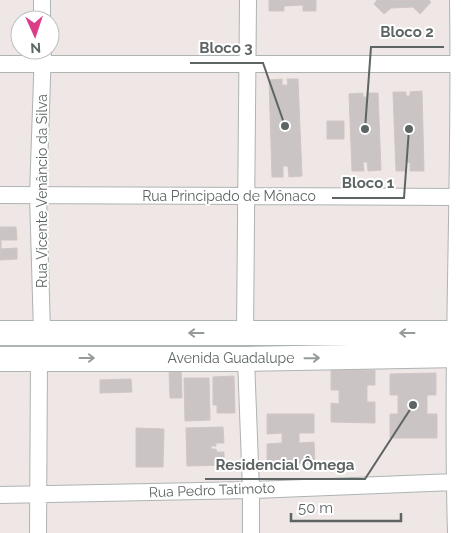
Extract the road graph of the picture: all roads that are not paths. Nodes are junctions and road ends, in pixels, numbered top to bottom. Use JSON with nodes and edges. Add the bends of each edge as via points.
{"nodes":[{"id":1,"x":248,"y":0,"type":"edge"},
{"id":2,"x":458,"y":0,"type":"edge"},
{"id":3,"x":60,"y":57,"type":"edge"},
{"id":4,"x":22,"y":60,"type":"edge"},
{"id":5,"x":43,"y":60,"type":"edge"},
{"id":6,"x":0,"y":64,"type":"edge"},
{"id":7,"x":246,"y":64,"type":"junction"},
{"id":8,"x":460,"y":64,"type":"edge"},
{"id":9,"x":0,"y":195,"type":"edge"},
{"id":10,"x":38,"y":195,"type":"junction"},
{"id":11,"x":247,"y":196,"type":"junction"},
{"id":12,"x":458,"y":197,"type":"junction"},
{"id":13,"x":42,"y":332,"type":"junction"},
{"id":14,"x":0,"y":333,"type":"edge"},
{"id":15,"x":244,"y":333,"type":"junction"},
{"id":16,"x":458,"y":344,"type":"edge"},
{"id":17,"x":0,"y":358,"type":"edge"},
{"id":18,"x":39,"y":358,"type":"junction"},
{"id":19,"x":246,"y":359,"type":"junction"},
{"id":20,"x":455,"y":482,"type":"junction"},
{"id":21,"x":251,"y":490,"type":"junction"},
{"id":22,"x":0,"y":495,"type":"edge"},
{"id":23,"x":38,"y":495,"type":"junction"},
{"id":24,"x":38,"y":533,"type":"edge"},
{"id":25,"x":251,"y":533,"type":"edge"},
{"id":26,"x":456,"y":533,"type":"edge"}],
"edges":[{"from":1,"to":7,"type":"street"},
{"from":2,"to":8,"type":"street"},
{"from":3,"to":7,"type":"street"},
{"from":4,"to":6,"type":"street"},
{"from":5,"to":10,"type":"street","name":"Rua Vicente Venâncio da Silva"},
{"from":7,"to":8,"type":"street"},
{"from":7,"to":11,"type":"street"},
{"from":8,"to":12,"type":"street"},
{"from":9,"to":10,"type":"street","name":"Rua Principado de Mônaco"},
{"from":10,"to":11,"type":"street","name":"Rua Principado de Mônaco"},
{"from":10,"to":13,"type":"street","name":"Rua Vicente Venâncio da Silva"},
{"from":11,"to":12,"type":"street","name":"Rua Principado de Mônaco"},
{"from":11,"to":15,"type":"street"},
{"from":12,"to":16,"type":"street"},
{"from":13,"to":14,"type":"street","name":"Avenida Guadalupe"},
{"from":15,"to":13,"type":"street","name":"Avenida Guadalupe","one_way":true},
{"from":16,"to":15,"type":"street","name":"Avenida Guadalupe","one_way":true},
{"from":19,"to":16,"type":"street","name":"Avenida Guadalupe","one_way":true},
{"from":16,"to":20,"type":"street"},
{"from":17,"to":18,"type":"street","name":"Avenida Guadalupe"},
{"from":18,"to":19,"type":"street","name":"Avenida Guadalupe","one_way":true},
{"from":18,"to":23,"type":"street"},
{"from":19,"to":21,"type":"street"},
{"from":20,"to":21,"type":"street","name":"Rua Pedro Tatimoto"},
{"from":20,"to":26,"type":"street"},
{"from":21,"to":23,"type":"street","name":"Rua Pedro Tatimoto"},
{"from":21,"to":25,"type":"street"},
{"from":22,"to":23,"type":"street","name":"Rua Pedro Tatimoto"},
{"from":23,"to":24,"type":"street"}]}
